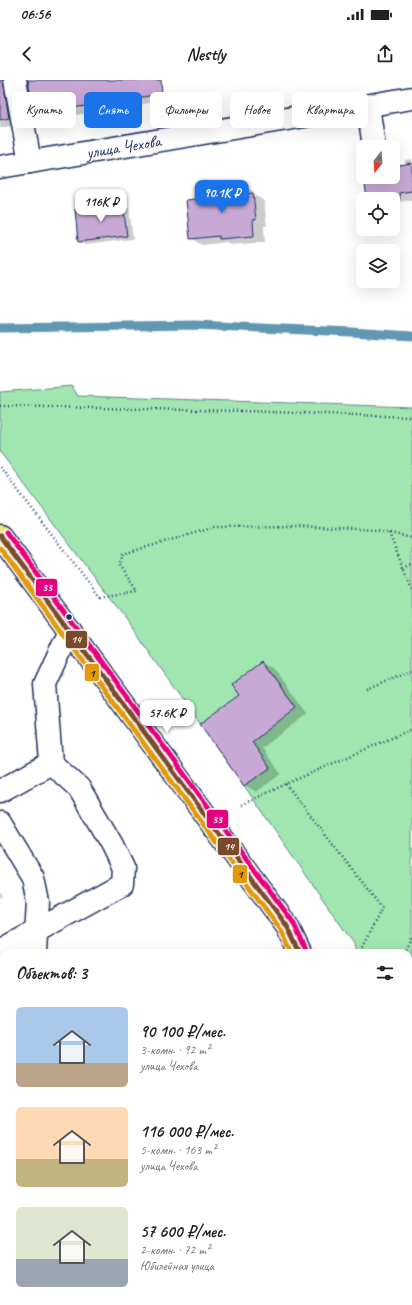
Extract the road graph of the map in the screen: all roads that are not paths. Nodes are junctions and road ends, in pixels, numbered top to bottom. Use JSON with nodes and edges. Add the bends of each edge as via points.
{"nodes":[{"id":1,"x":15,"y":80,"type":"edge"},
{"id":2,"x":412,"y":98,"type":"edge"},
{"id":3,"x":368,"y":106,"type":"joint"},
{"id":4,"x":292,"y":119,"type":"edge"},
{"id":5,"x":373,"y":140,"type":"edge"},
{"id":6,"x":30,"y":162,"type":"junction"},
{"id":7,"x":0,"y":167,"type":"edge"},
{"id":8,"x":0,"y":536,"type":"edge"},
{"id":9,"x":70,"y":630,"type":"junction"},
{"id":10,"x":51,"y":763,"type":"junction"},
{"id":11,"x":0,"y":791,"type":"edge"},
{"id":12,"x":0,"y":823,"type":"edge"},
{"id":13,"x":36,"y":931,"type":"junction"},
{"id":14,"x":4,"y":949,"type":"edge"},
{"id":15,"x":35,"y":949,"type":"edge"},
{"id":16,"x":298,"y":949,"type":"edge"}],
"edges":[{"from":1,"to":6,"type":"street"},
{"from":2,"to":3,"type":"street","name":"улица Чехова"},
{"from":3,"to":5,"type":"street"},
{"from":4,"to":6,"type":"street","name":"улица Чехова"},
{"from":6,"to":7,"type":"street","name":"улица Чехова"},
{"from":8,"to":9,"type":"main road"},
{"from":9,"to":10,"type":"street","via":[[45,684]]},
{"from":9,"to":16,"type":"main road","via":[[287,926]]},
{"from":10,"to":11,"type":"street"},
{"from":10,"to":13,"type":"street","via":[[79,788],[124,868],[122,884]]},
{"from":12,"to":13,"type":"street","via":[[33,878],[38,902]]},
{"from":13,"to":14,"type":"street"},
{"from":13,"to":15,"type":"street"}]}
